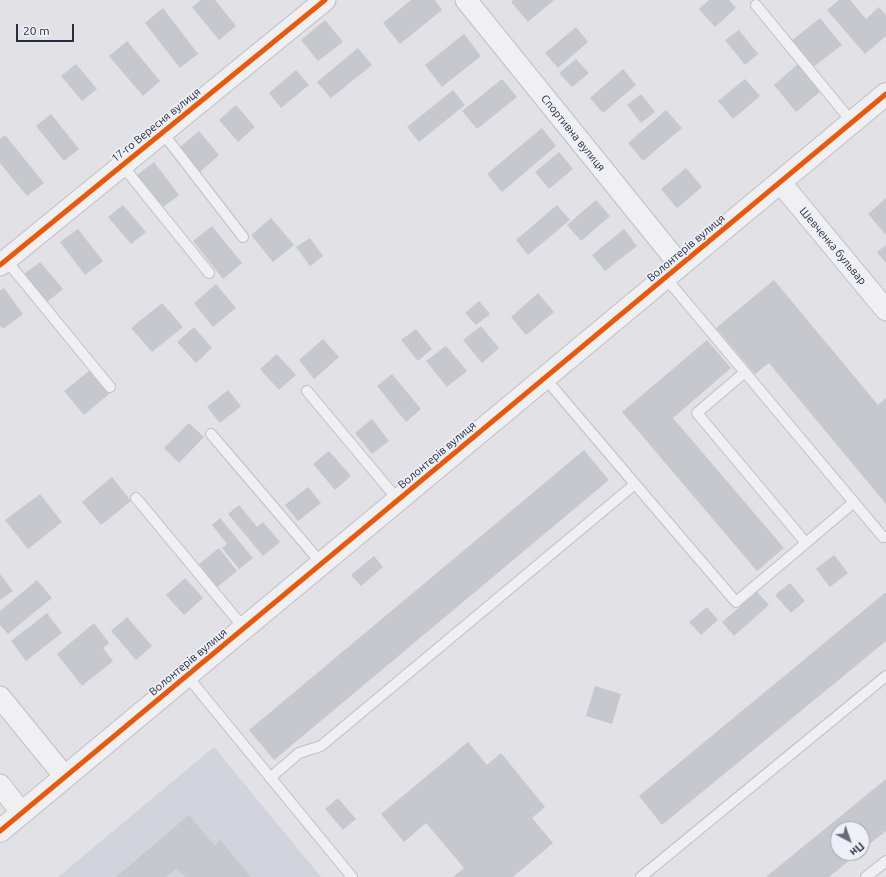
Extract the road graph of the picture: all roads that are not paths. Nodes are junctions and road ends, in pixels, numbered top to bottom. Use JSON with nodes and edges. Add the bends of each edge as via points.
{"nodes":[{"id":1,"x":325,"y":0,"type":"edge"},
{"id":2,"x":466,"y":0,"type":"edge"},
{"id":3,"x":756,"y":5,"type":"dead end"},
{"id":4,"x":886,"y":94,"type":"edge"},
{"id":5,"x":852,"y":122,"type":"junction"},
{"id":6,"x":162,"y":132,"type":"junction"},
{"id":7,"x":122,"y":165,"type":"junction"},
{"id":8,"x":780,"y":182,"type":"junction"},
{"id":9,"x":243,"y":237,"type":"dead end"},
{"id":10,"x":3,"y":262,"type":"edge"},
{"id":11,"x":673,"y":271,"type":"junction"},
{"id":12,"x":209,"y":273,"type":"dead end"},
{"id":13,"x":886,"y":310,"type":"edge"},
{"id":14,"x":745,"y":372,"type":"junction"},
{"id":15,"x":545,"y":378,"type":"junction"},
{"id":16,"x":110,"y":387,"type":"dead end"},
{"id":17,"x":307,"y":391,"type":"dead end"},
{"id":18,"x":212,"y":434,"type":"dead end"},
{"id":19,"x":635,"y":484,"type":"junction"},
{"id":20,"x":136,"y":498,"type":"dead end"},
{"id":21,"x":398,"y":500,"type":"junction"},
{"id":22,"x":854,"y":502,"type":"junction"},
{"id":23,"x":886,"y":537,"type":"edge"},
{"id":24,"x":806,"y":543,"type":"junction"},
{"id":25,"x":322,"y":564,"type":"junction"},
{"id":26,"x":244,"y":628,"type":"junction"},
{"id":27,"x":186,"y":676,"type":"junction"},
{"id":28,"x":886,"y":676,"type":"edge"},
{"id":29,"x":0,"y":697,"type":"edge"},
{"id":30,"x":65,"y":777,"type":"junction"},
{"id":31,"x":270,"y":778,"type":"junction"},
{"id":32,"x":0,"y":785,"type":"edge"},
{"id":33,"x":22,"y":812,"type":"junction"},
{"id":34,"x":0,"y":831,"type":"edge"},
{"id":35,"x":886,"y":861,"type":"edge"},
{"id":36,"x":352,"y":877,"type":"edge"},
{"id":37,"x":641,"y":877,"type":"edge"},
{"id":38,"x":866,"y":877,"type":"edge"}],
"edges":[{"from":1,"to":6,"type":"street","name":"17-го Вересня вулиця"},
{"from":2,"to":11,"type":"street","name":"Спортивна вулиця"},
{"from":3,"to":5,"type":"lane"},
{"from":4,"to":5,"type":"street","name":"Волонтерів вулиця"},
{"from":5,"to":8,"type":"street","name":"Волонтерів вулиця"},
{"from":6,"to":7,"type":"street","name":"17-го Вересня вулиця"},
{"from":6,"to":9,"type":"lane"},
{"from":7,"to":10,"type":"street","name":"17-го Вересня вулиця"},
{"from":7,"to":12,"type":"lane"},
{"from":8,"to":11,"type":"street","name":"Волонтерів вулиця"},
{"from":8,"to":13,"type":"street","name":"Шевченка бульвар"},
{"from":10,"to":16,"type":"lane"},
{"from":11,"to":14,"type":"lane"},
{"from":11,"to":15,"type":"street","name":"Волонтерів вулиця"},
{"from":14,"to":22,"type":"lane"},
{"from":14,"to":24,"type":"lane","via":[[697,413]]},
{"from":15,"to":19,"type":"lane"},
{"from":15,"to":21,"type":"street","name":"Волонтерів вулиця"},
{"from":17,"to":21,"type":"lane"},
{"from":18,"to":25,"type":"lane"},
{"from":19,"to":24,"type":"lane","via":[[736,602]]},
{"from":19,"to":31,"type":"lane","via":[[321,746],[299,753]]},
{"from":20,"to":26,"type":"lane"},
{"from":21,"to":25,"type":"street","name":"Волонтерів вулиця"},
{"from":22,"to":23,"type":"lane","via":[[883,537]]},
{"from":22,"to":24,"type":"lane"},
{"from":25,"to":26,"type":"street","name":"Волонтерів вулиця"},
{"from":26,"to":27,"type":"street","name":"Волонтерів вулиця"},
{"from":27,"to":30,"type":"street","name":"Волонтерів вулиця"},
{"from":27,"to":31,"type":"lane"},
{"from":28,"to":37,"type":"lane"},
{"from":29,"to":30,"type":"street"},
{"from":30,"to":33,"type":"street","name":"Волонтерів вулиця"},
{"from":31,"to":36,"type":"lane"},
{"from":32,"to":33,"type":"street"},
{"from":33,"to":34,"type":"street","name":"Волонтерів вулиця"},
{"from":35,"to":38,"type":"lane"}]}
